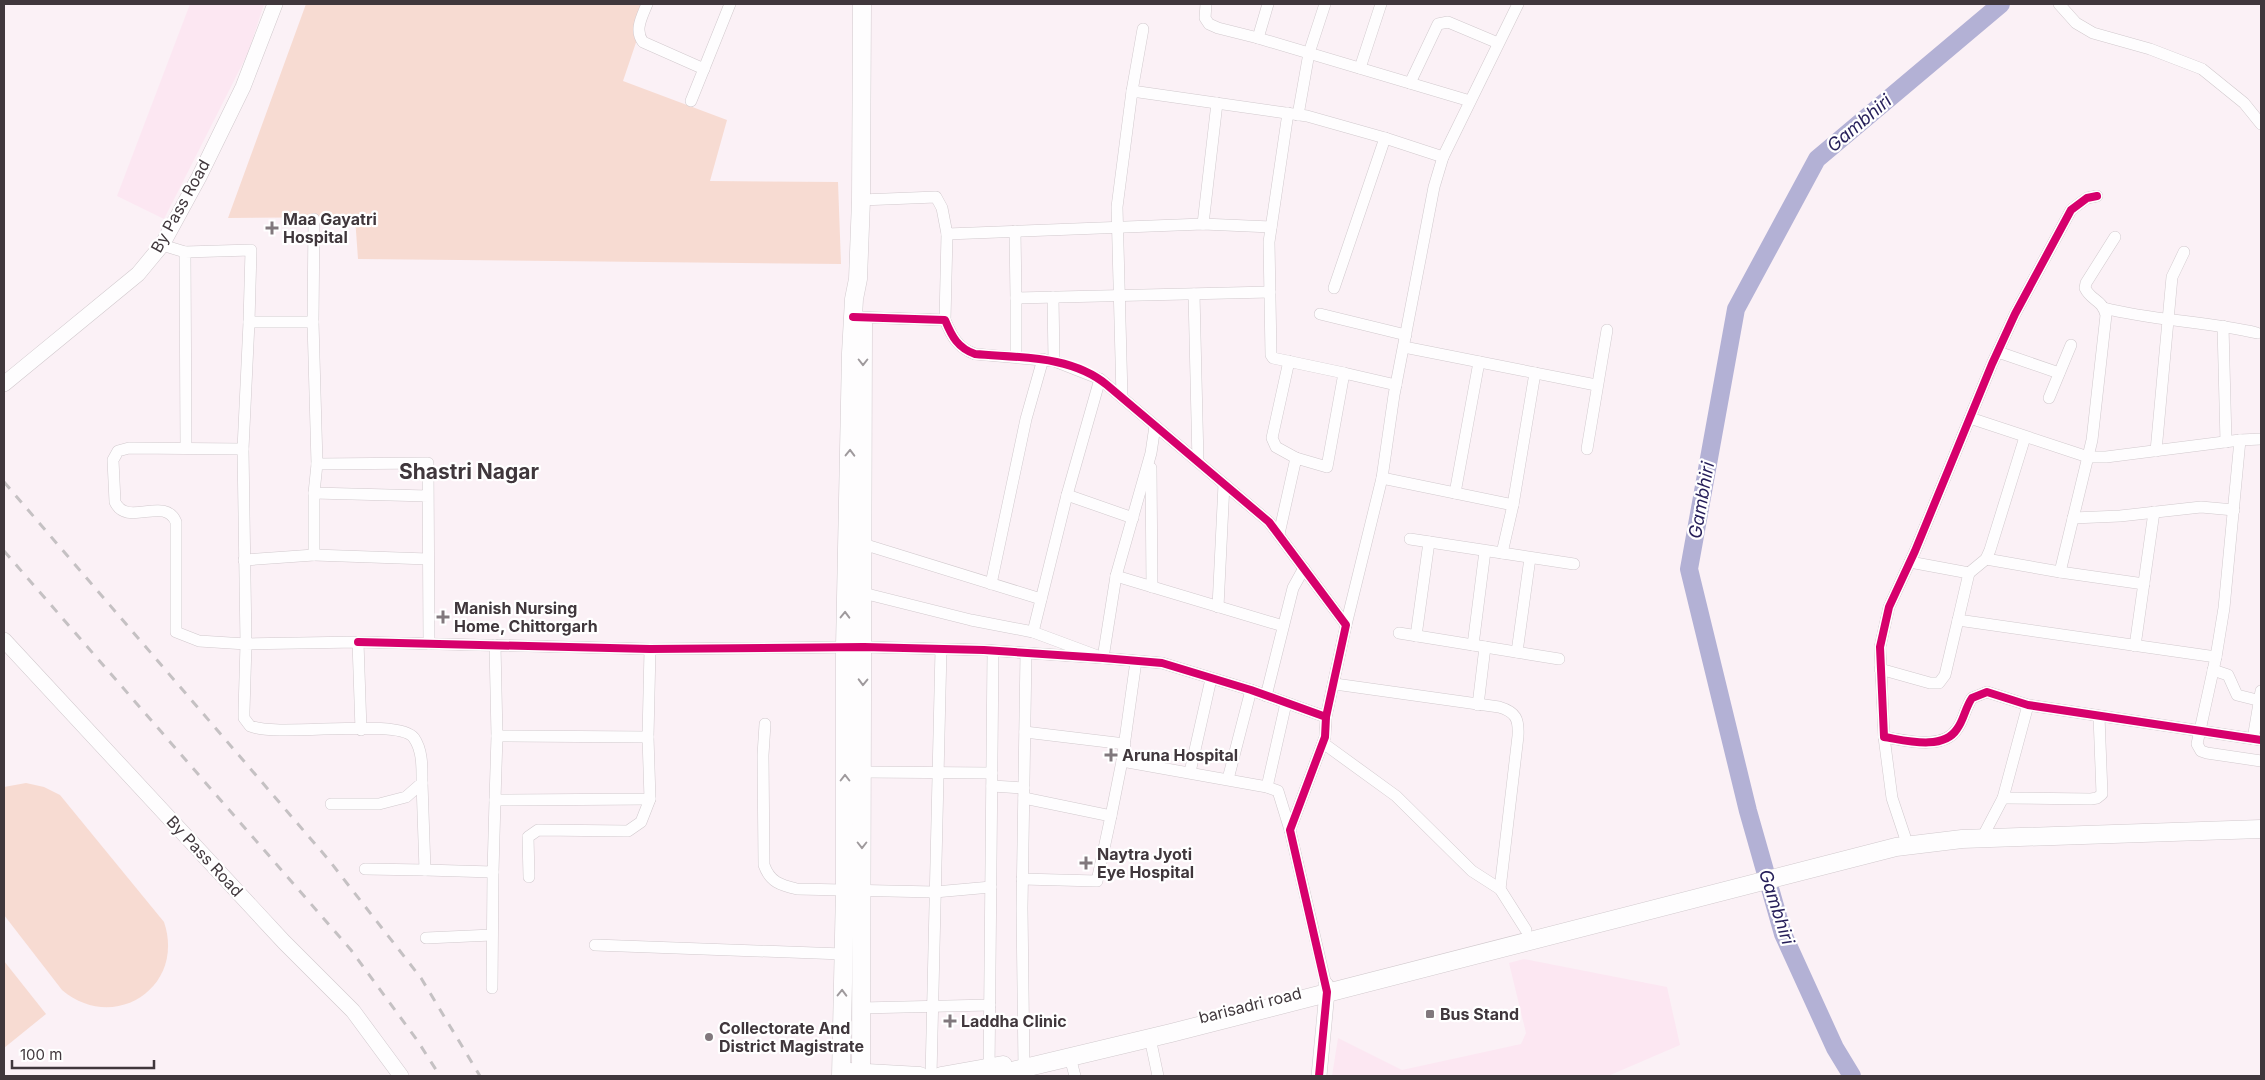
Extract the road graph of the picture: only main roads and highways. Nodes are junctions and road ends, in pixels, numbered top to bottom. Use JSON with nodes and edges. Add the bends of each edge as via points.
{"nodes":[{"id":1,"x":862,"y":4,"type":"edge"},
{"id":2,"x":858,"y":317,"type":"junction"},
{"id":3,"x":2261,"y":829,"type":"edge"},
{"id":4,"x":1942,"y":840,"type":"junction"},
{"id":5,"x":1549,"y":930,"type":"junction"},
{"id":6,"x":1326,"y":989,"type":"junction"},
{"id":7,"x":1156,"y":1034,"type":"junction"},
{"id":8,"x":1024,"y":1064,"type":"junction"},
{"id":9,"x":1042,"y":1070,"type":"edge"},
{"id":10,"x":841,"y":1074,"type":"edge"},
{"id":11,"x":861,"y":1074,"type":"edge"},
{"id":12,"x":990,"y":1074,"type":"edge"},
{"id":13,"x":920,"y":1076,"type":"edge"},
{"id":14,"x":947,"y":1076,"type":"edge"}],
"edges":[{"from":1,"to":2,"type":"main road","via":[[858,279],[861,288]]},
{"from":10,"to":2,"type":"main road","one_way":true,"via":[[844,647]]},
{"from":2,"to":11,"type":"main road","one_way":true,"via":[[864,647]]},
{"from":3,"to":4,"type":"main road"},
{"from":4,"to":5,"type":"main road","via":[[1896,847]]},
{"from":4,"to":5,"type":"main road","via":[[1931,835],[1905,837]]},
{"from":5,"to":6,"type":"main road","name":"barisadri road"},
{"from":5,"to":6,"type":"main road","name":"barisadri road","via":[[1526,930]]},
{"from":6,"to":7,"type":"main road","name":"barisadri road"},
{"from":7,"to":8,"type":"main road","name":"barisadri road"},
{"from":7,"to":9,"type":"main road","name":"barisadri road","via":[[1070,1057]]},
{"from":8,"to":9,"type":"main road","name":"barisadri road"},
{"from":8,"to":12,"type":"main road","name":"barisadri road"},
{"from":10,"to":11,"type":"main road"},
{"from":11,"to":13,"type":"main road"},
{"from":12,"to":14,"type":"main road","name":"barisadri road"}]}
